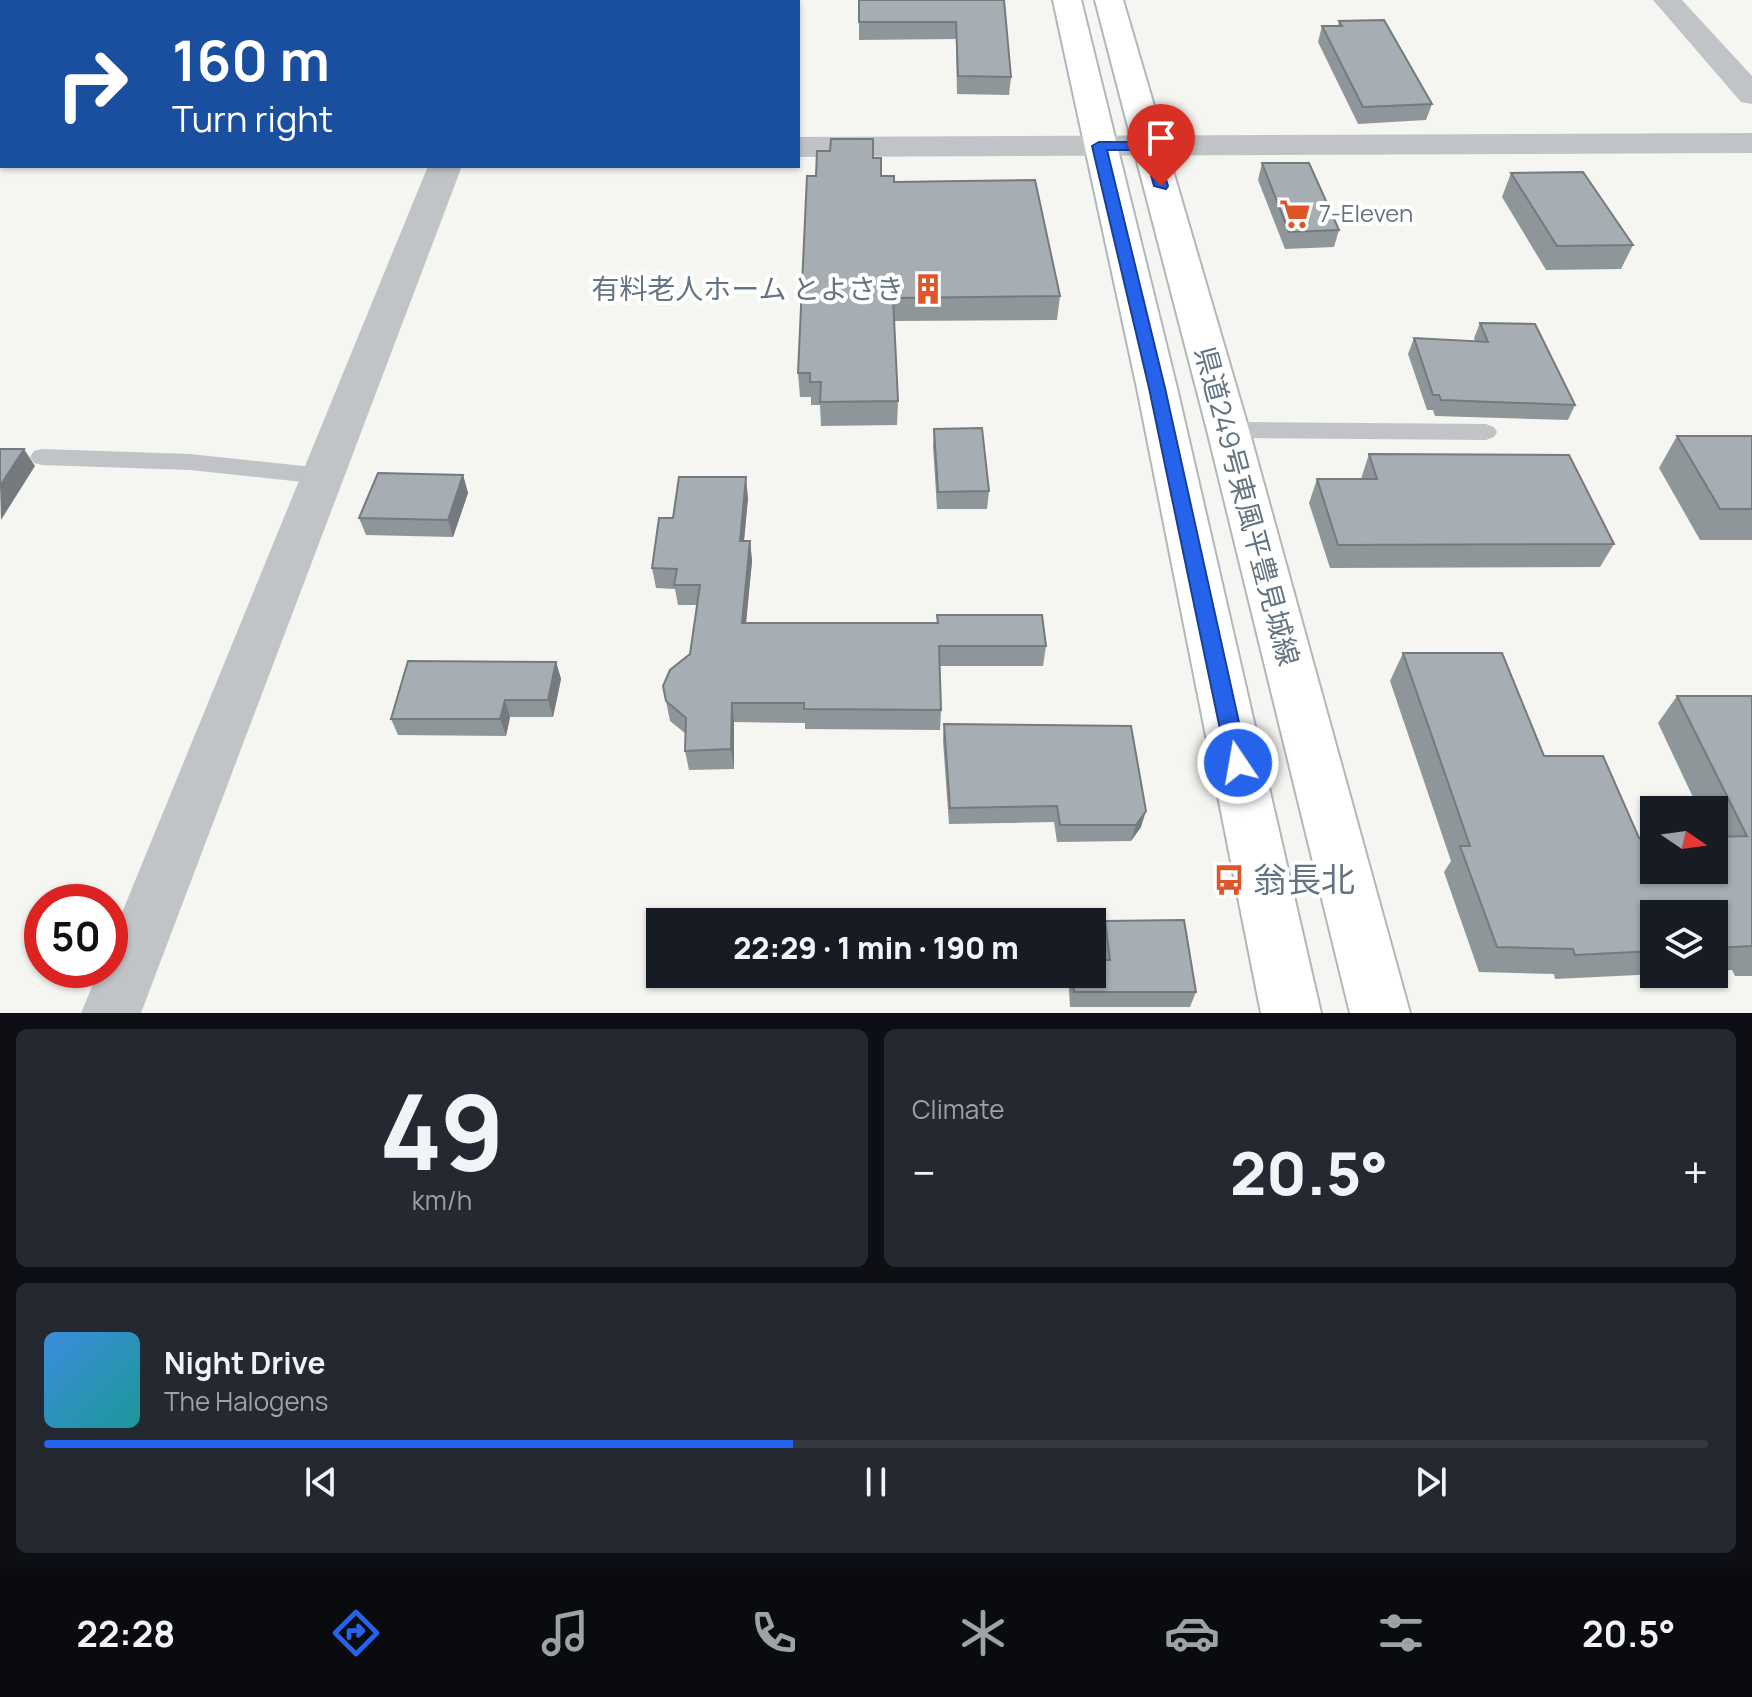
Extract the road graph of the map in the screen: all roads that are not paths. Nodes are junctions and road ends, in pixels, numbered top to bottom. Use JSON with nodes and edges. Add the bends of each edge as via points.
{"nodes":[{"id":1,"x":1067,"y":0,"type":"edge"},
{"id":2,"x":1109,"y":0,"type":"edge"},
{"id":3,"x":1667,"y":0,"type":"edge"},
{"id":4,"x":1752,"y":95,"type":"edge"},
{"id":5,"x":1752,"y":143,"type":"edge"},
{"id":6,"x":1099,"y":146,"type":"junction"},
{"id":7,"x":1149,"y":146,"type":"junction"},
{"id":8,"x":800,"y":147,"type":"edge"},
{"id":9,"x":444,"y":168,"type":"edge"},
{"id":10,"x":1228,"y":430,"type":"junction"},
{"id":11,"x":1486,"y":432,"type":"dead end"},
{"id":12,"x":42,"y":457,"type":"dead end"},
{"id":13,"x":322,"y":476,"type":"junction"},
{"id":14,"x":111,"y":1013,"type":"edge"},
{"id":15,"x":1291,"y":1013,"type":"edge"},
{"id":16,"x":1380,"y":1013,"type":"edge"}],
"edges":[{"from":1,"to":6,"type":"main road","name":"県道249号東風平豊見城線"},
{"from":2,"to":7,"type":"main road","name":"県道249号東風平豊見城線"},
{"from":3,"to":4,"type":"street"},
{"from":5,"to":7,"type":"street"},
{"from":6,"to":7,"type":"street"},
{"from":6,"to":8,"type":"street"},
{"from":6,"to":15,"type":"main road","name":"県道249号東風平豊見城線","via":[[1157,388]]},
{"from":7,"to":10,"type":"main road","name":"県道249号東風平豊見城線"},
{"from":9,"to":13,"type":"street"},
{"from":10,"to":11,"type":"lane"},
{"from":10,"to":16,"type":"main road","name":"県道249号東風平豊見城線"},
{"from":12,"to":13,"type":"lane","via":[[190,462]]},
{"from":13,"to":14,"type":"street"}]}
